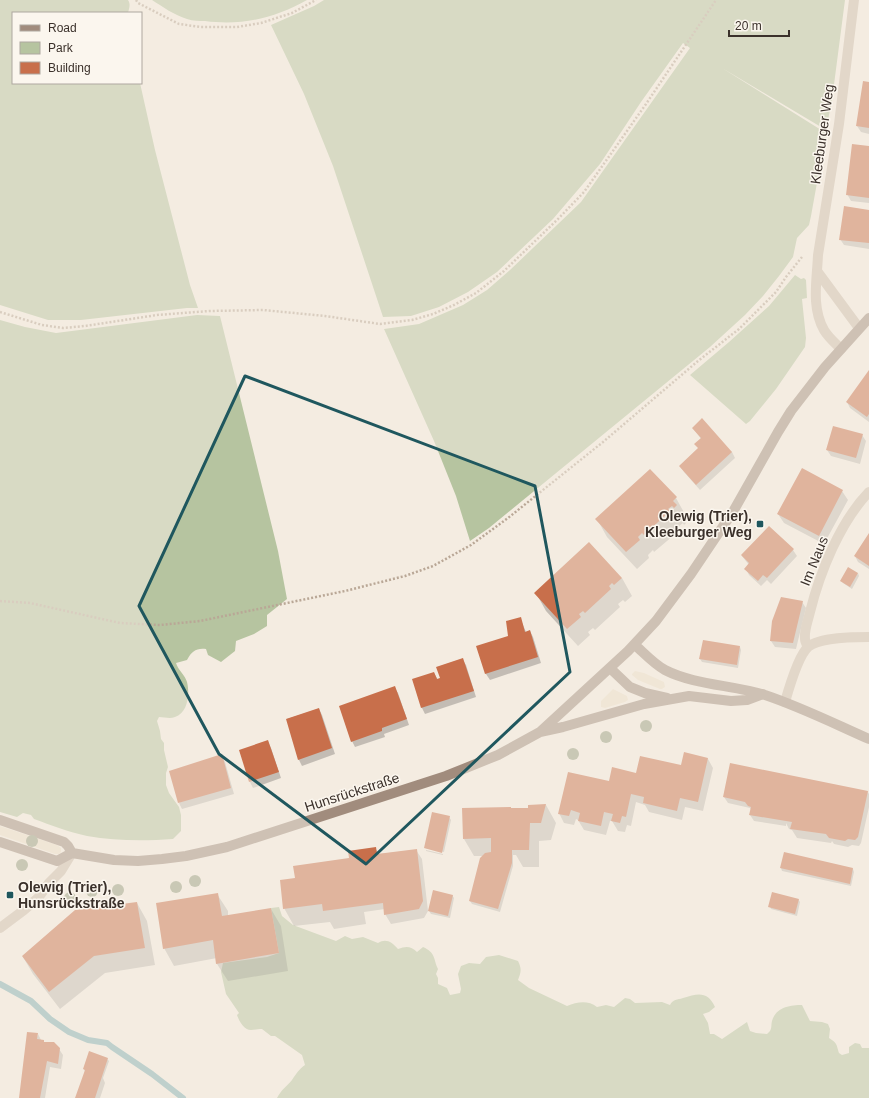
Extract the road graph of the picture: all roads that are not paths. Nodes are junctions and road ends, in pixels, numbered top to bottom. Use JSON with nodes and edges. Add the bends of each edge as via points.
{"nodes":[{"id":1,"x":854,"y":0,"type":"edge"},
{"id":2,"x":817,"y":272,"type":"junction"},
{"id":3,"x":869,"y":318,"type":"edge"},
{"id":4,"x":859,"y":328,"type":"junction"},
{"id":5,"x":841,"y":349,"type":"junction"},
{"id":6,"x":869,"y":492,"type":"edge"},
{"id":7,"x":869,"y":637,"type":"edge"},
{"id":8,"x":635,"y":644,"type":"junction"},
{"id":9,"x":808,"y":647,"type":"junction"},
{"id":10,"x":610,"y":668,"type":"junction"},
{"id":11,"x":763,"y":694,"type":"junction"},
{"id":12,"x":670,"y":699,"type":"junction"},
{"id":13,"x":785,"y":702,"type":"junction"},
{"id":14,"x":540,"y":732,"type":"junction"},
{"id":15,"x":869,"y":739,"type":"edge"},
{"id":16,"x":0,"y":820,"type":"edge"},
{"id":17,"x":0,"y":842,"type":"edge"},
{"id":18,"x":72,"y":853,"type":"junction"},
{"id":19,"x":0,"y":928,"type":"edge"}],
"edges":[{"from":1,"to":2,"type":"street","name":"Kleeburger Weg"},
{"from":2,"to":4,"type":"street"},
{"from":2,"to":5,"type":"street","name":"Kleeburger Weg","via":[[815,284],[818,313],[824,330]]},
{"from":3,"to":4,"type":"main road","name":"Hunsrückstraße"},
{"from":4,"to":5,"type":"main road","name":"Hunsrückstraße"},
{"from":5,"to":8,"type":"main road","name":"Hunsrückstraße","via":[[791,411],[734,510],[691,574],[656,621]]},
{"from":6,"to":9,"type":"street","name":"Im Naus","via":[[844,527],[825,568],[805,631]]},
{"from":7,"to":9,"type":"street","via":[[834,638]]},
{"from":8,"to":10,"type":"main road","name":"Hunsrückstraße"},
{"from":8,"to":11,"type":"main road","via":[[668,671],[692,679]]},
{"from":9,"to":13,"type":"street","via":[[799,662]]},
{"from":10,"to":12,"type":"main road","via":[[630,687]]},
{"from":10,"to":14,"type":"main road","name":"Hunsrückstraße"},
{"from":11,"to":12,"type":"main road","via":[[747,700],[731,701],[689,696]]},
{"from":11,"to":13,"type":"main road"},
{"from":12,"to":14,"type":"main road"},
{"from":13,"to":15,"type":"main road"},
{"from":14,"to":18,"type":"main road","name":"Hunsrückstraße","via":[[498,755],[446,776],[227,847],[162,860],[138,861]]},
{"from":16,"to":18,"type":"main road","via":[[64,842]]},
{"from":17,"to":18,"type":"main road","via":[[57,861]]},
{"from":18,"to":19,"type":"street","via":[[61,871],[38,898]]}]}
